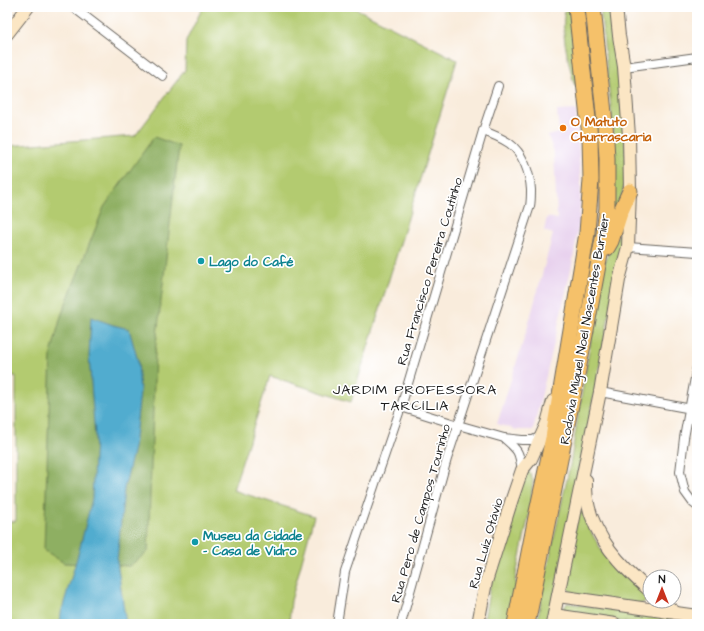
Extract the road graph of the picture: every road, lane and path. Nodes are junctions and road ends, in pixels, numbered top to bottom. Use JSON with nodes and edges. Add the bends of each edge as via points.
{"nodes":[{"id":1,"x":28,"y":7,"type":"edge"},
{"id":2,"x":73,"y":7,"type":"edge"},
{"id":3,"x":576,"y":7,"type":"edge"},
{"id":4,"x":593,"y":7,"type":"edge"},
{"id":5,"x":616,"y":7,"type":"edge"},
{"id":6,"x":7,"y":34,"type":"edge"},
{"id":7,"x":697,"y":57,"type":"edge"},
{"id":8,"x":624,"y":67,"type":"junction"},
{"id":9,"x":163,"y":76,"type":"dead end"},
{"id":10,"x":498,"y":86,"type":"dead end"},
{"id":11,"x":483,"y":131,"type":"junction"},
{"id":12,"x":630,"y":191,"type":"junction"},
{"id":13,"x":628,"y":247,"type":"junction"},
{"id":14,"x":697,"y":252,"type":"edge"},
{"id":15,"x":596,"y":271,"type":"junction"},
{"id":16,"x":565,"y":360,"type":"junction"},
{"id":17,"x":697,"y":367,"type":"edge"},
{"id":18,"x":600,"y":392,"type":"junction"},
{"id":19,"x":401,"y":407,"type":"junction"},
{"id":20,"x":693,"y":409,"type":"edge"},
{"id":21,"x":458,"y":426,"type":"junction"},
{"id":22,"x":542,"y":436,"type":"junction"},
{"id":23,"x":504,"y":438,"type":"junction"},
{"id":24,"x":585,"y":468,"type":"junction"},
{"id":25,"x":522,"y":470,"type":"junction"},
{"id":26,"x":696,"y":504,"type":"edge"},
{"id":27,"x":642,"y":583,"type":"edge"},
{"id":28,"x":558,"y":596,"type":"junction"},
{"id":29,"x":671,"y":609,"type":"edge"},
{"id":30,"x":676,"y":613,"type":"junction"},
{"id":31,"x":697,"y":616,"type":"edge"},
{"id":32,"x":553,"y":620,"type":"edge"},
{"id":33,"x":336,"y":624,"type":"edge"},
{"id":34,"x":401,"y":624,"type":"edge"},
{"id":35,"x":478,"y":624,"type":"edge"},
{"id":36,"x":515,"y":624,"type":"edge"},
{"id":37,"x":527,"y":624,"type":"edge"},
{"id":38,"x":614,"y":624,"type":"edge"}],
"edges":[{"from":1,"to":6,"type":"street"},
{"from":2,"to":9,"type":"street"},
{"from":3,"to":16,"type":"highway","name":"Rodovia Miguel Noel Nascentes Burnier","via":[[590,137],[591,180],[587,233]]},
{"from":4,"to":15,"type":"highway","name":"Rodovia Miguel Noel Nascentes Burnier","via":[[608,181],[604,233]]},
{"from":5,"to":8,"type":"street"},
{"from":7,"to":8,"type":"street"},
{"from":8,"to":12,"type":"street"},
{"from":10,"to":11,"type":"street","name":"Rua Francisco Pereira Coutinho"},
{"from":11,"to":19,"type":"street","name":"Rua Francisco Pereira Coutinho"},
{"from":11,"to":21,"type":"street","name":"Rua Pero de Campos Tourinho","via":[[519,152],[529,176],[530,206]]},
{"from":12,"to":13,"type":"street"},
{"from":12,"to":15,"type":"highway","via":[[611,241]]},
{"from":13,"to":14,"type":"street"},
{"from":13,"to":18,"type":"street","via":[[619,280]]},
{"from":15,"to":37,"type":"highway","name":"Rodovia Miguel Noel Nascentes Burnier"},
{"from":16,"to":22,"type":"street","name":"Rua Luíz Otávio"},
{"from":16,"to":36,"type":"highway","name":"Rodovia Miguel Noel Nascentes Burnier","via":[[553,438]]},
{"from":17,"to":20,"type":"street"},
{"from":18,"to":20,"type":"street"},
{"from":18,"to":24,"type":"street"},
{"from":19,"to":21,"type":"street"},
{"from":19,"to":33,"type":"street","name":"Rua Francisco Pereira Coutinho","via":[[345,572]]},
{"from":20,"to":26,"type":"street","via":[[684,438],[680,472],[685,492]]},
{"from":21,"to":23,"type":"street"},
{"from":21,"to":34,"type":"street","name":"Rua Pero de Campos Tourinho"},
{"from":22,"to":23,"type":"street","via":[[533,440]]},
{"from":22,"to":25,"type":"street","name":"Rua Luíz Otávio","via":[[531,459]]},
{"from":23,"to":25,"type":"street","via":[[519,452]]},
{"from":24,"to":27,"type":"street","via":[[587,499],[593,521],[618,560]]},
{"from":24,"to":28,"type":"street"},
{"from":25,"to":35,"type":"street","name":"Rua Luíz Otávio","via":[[486,582]]},
{"from":28,"to":30,"type":"street"},
{"from":28,"to":32,"type":"street"},
{"from":29,"to":30,"type":"street"},
{"from":30,"to":31,"type":"street"},
{"from":32,"to":38,"type":"street"}]}
